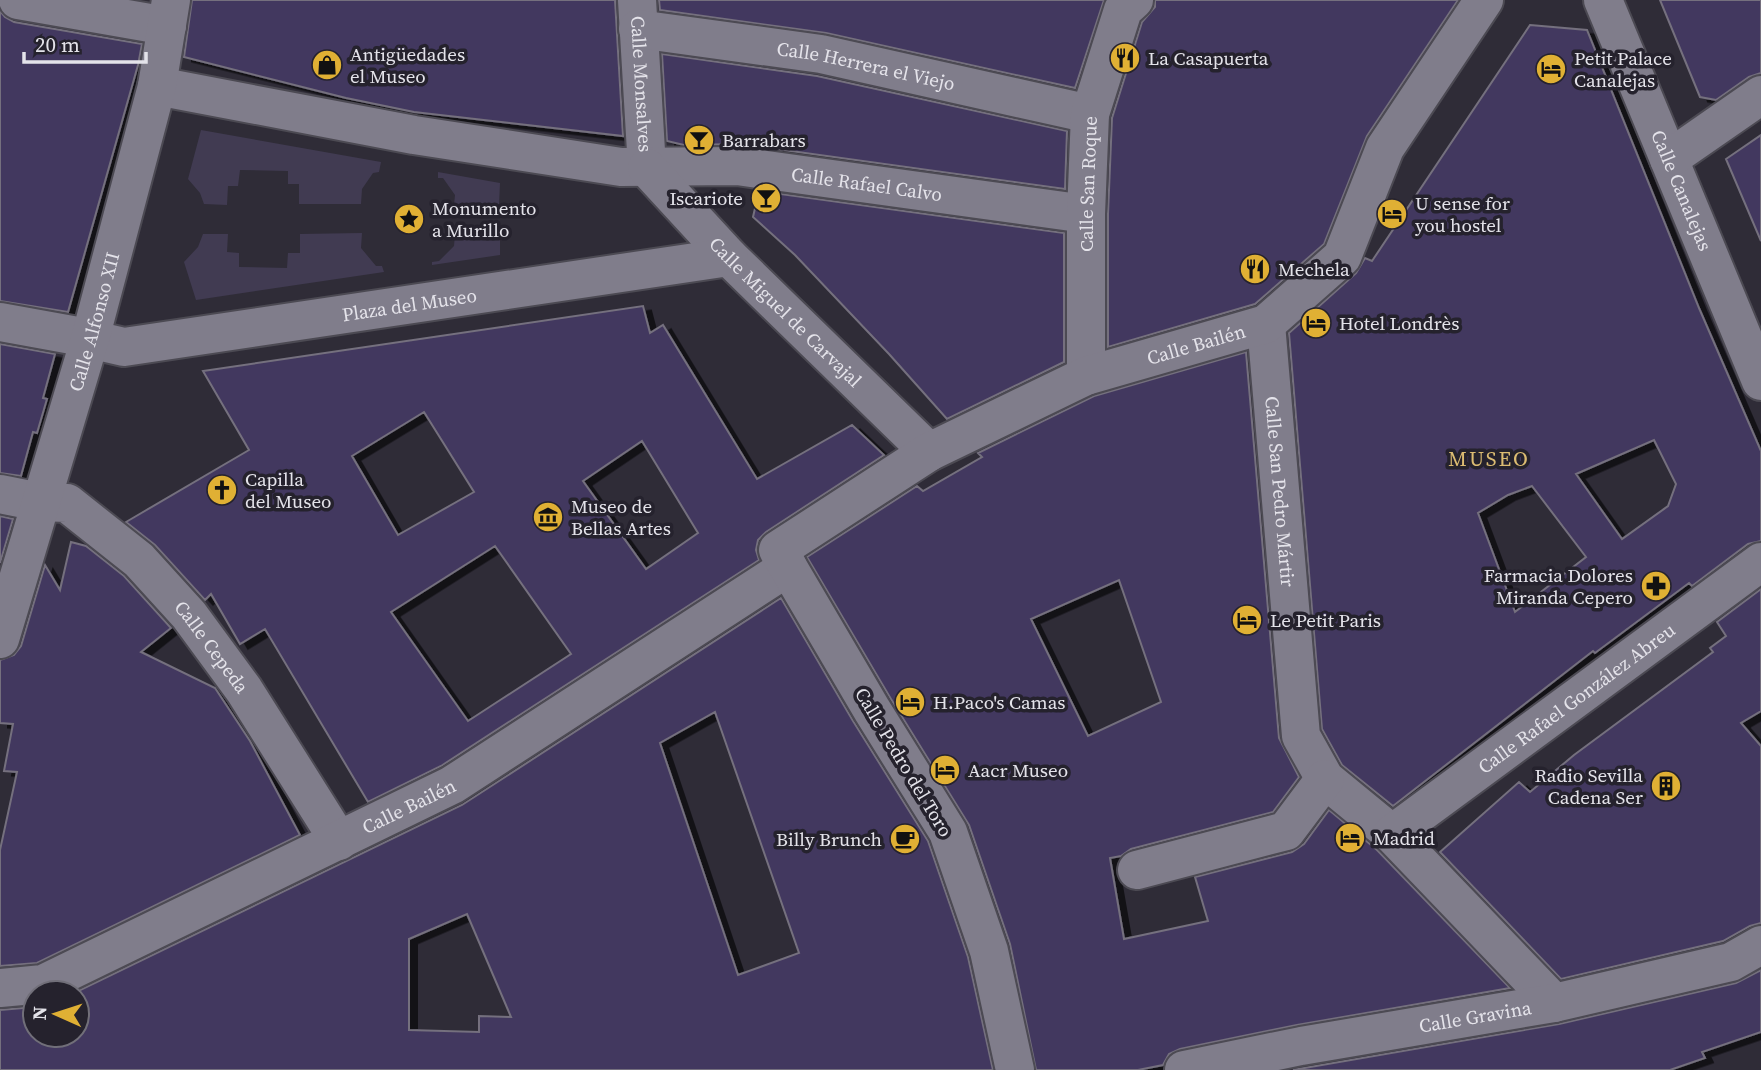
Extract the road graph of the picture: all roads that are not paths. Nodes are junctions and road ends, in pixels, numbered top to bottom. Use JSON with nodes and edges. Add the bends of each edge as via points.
{"nodes":[{"id":1,"x":18,"y":0,"type":"edge"},
{"id":2,"x":1133,"y":0,"type":"edge"},
{"id":3,"x":1484,"y":0,"type":"edge"},
{"id":4,"x":1603,"y":0,"type":"edge"},
{"id":5,"x":169,"y":13,"type":"edge"},
{"id":6,"x":637,"y":15,"type":"edge"},
{"id":7,"x":157,"y":86,"type":"junction"},
{"id":8,"x":1761,"y":95,"type":"edge"},
{"id":9,"x":1090,"y":114,"type":"junction"},
{"id":10,"x":1669,"y":159,"type":"junction"},
{"id":11,"x":647,"y":168,"type":"junction"},
{"id":12,"x":1086,"y":214,"type":"junction"},
{"id":13,"x":729,"y":257,"type":"junction"},
{"id":14,"x":0,"y":322,"type":"edge"},
{"id":15,"x":1266,"y":324,"type":"junction"},
{"id":16,"x":90,"y":339,"type":"junction"},
{"id":17,"x":1086,"y":376,"type":"junction"},
{"id":18,"x":1761,"y":382,"type":"edge"},
{"id":19,"x":929,"y":452,"type":"junction"},
{"id":20,"x":0,"y":494,"type":"edge"},
{"id":21,"x":40,"y":502,"type":"junction"},
{"id":22,"x":783,"y":559,"type":"junction"},
{"id":23,"x":1761,"y":562,"type":"edge"},
{"id":24,"x":0,"y":639,"type":"edge"},
{"id":25,"x":1325,"y":779,"type":"junction"},
{"id":26,"x":1392,"y":834,"type":"junction"},
{"id":27,"x":339,"y":841,"type":"junction"},
{"id":28,"x":1137,"y":870,"type":"dead end"},
{"id":29,"x":1761,"y":945,"type":"edge"},
{"id":30,"x":0,"y":988,"type":"edge"},
{"id":31,"x":1554,"y":1003,"type":"junction"},
{"id":32,"x":1015,"y":1070,"type":"edge"},
{"id":33,"x":1184,"y":1070,"type":"edge"}],
"edges":[{"from":1,"to":5,"type":"street"},
{"from":2,"to":9,"type":"street","name":"Calle San Roque","via":[[1123,10]]},
{"from":3,"to":15,"type":"street","name":"Calle Bailén","via":[[1385,148],[1342,257]]},
{"from":4,"to":10,"type":"street","name":"Calle Canalejas"},
{"from":5,"to":7,"type":"street","name":"Calle Alfonso XII"},
{"from":6,"to":9,"type":"street","name":"Calle Herrera el Viejo"},
{"from":6,"to":11,"type":"street","name":"Calle Monsalves"},
{"from":7,"to":11,"type":"street","via":[[414,135]]},
{"from":7,"to":16,"type":"street","name":"Calle Alfonso XII"},
{"from":8,"to":10,"type":"street"},
{"from":9,"to":12,"type":"street","name":"Calle San Roque"},
{"from":10,"to":18,"type":"street","name":"Calle Canalejas"},
{"from":11,"to":12,"type":"street","name":"Calle Rafael Calvo","via":[[737,166]]},
{"from":11,"to":13,"type":"street","name":"Calle Miguel de Carvajal"},
{"from":12,"to":17,"type":"street","name":"Calle San Roque"},
{"from":13,"to":16,"type":"street","name":"Plaza del Museo","via":[[124,347]]},
{"from":13,"to":19,"type":"street","name":"Calle Miguel de Carvajal"},
{"from":14,"to":16,"type":"street","name":"Plaza del Museo"},
{"from":15,"to":17,"type":"street","name":"Calle Bailén"},
{"from":15,"to":25,"type":"street","name":"Calle San Pedro Mártir","via":[[1301,736]]},
{"from":16,"to":21,"type":"street","name":"Calle Alfonso XII"},
{"from":17,"to":19,"type":"street","name":"Calle Bailén"},
{"from":19,"to":22,"type":"street","name":"Calle Bailén"},
{"from":20,"to":21,"type":"street","name":"Calle Cepeda"},
{"from":21,"to":24,"type":"street","name":"Calle Alfonso XII"},
{"from":21,"to":27,"type":"street","name":"Calle Cepeda","via":[[67,503],[139,560],[189,615],[244,690]]},
{"from":22,"to":27,"type":"street","name":"Calle Bailén","via":[[452,786]]},
{"from":22,"to":32,"type":"street","name":"Calle Pedro del Toro","via":[[948,832],[989,951]]},
{"from":23,"to":26,"type":"street","name":"Calle Rafael González Abreu"},
{"from":25,"to":26,"type":"street","name":"Calle San Pedro Mártir"},
{"from":25,"to":28,"type":"street","via":[[1286,831]]},
{"from":26,"to":31,"type":"street","name":"Calle San Pedro Mártir"},
{"from":27,"to":30,"type":"street","name":"Calle Bailén","via":[[43,984]]},
{"from":29,"to":31,"type":"street","name":"Calle Gravina","via":[[1731,962]]},
{"from":31,"to":33,"type":"street","name":"Calle Gravina"}]}
